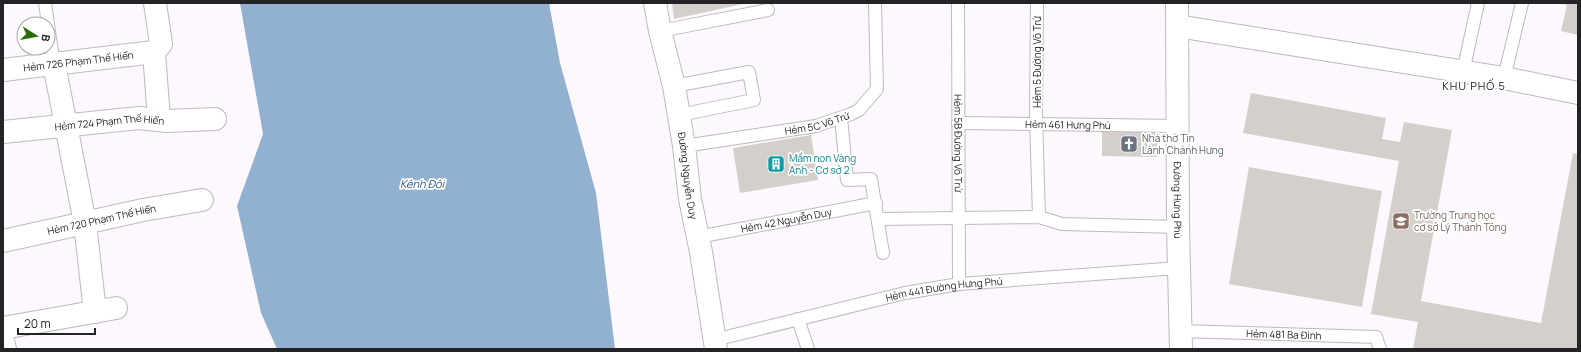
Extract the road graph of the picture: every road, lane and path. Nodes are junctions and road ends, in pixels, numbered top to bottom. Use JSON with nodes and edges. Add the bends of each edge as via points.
{"nodes":[{"id":1,"x":45,"y":3,"type":"edge"},
{"id":2,"x":155,"y":3,"type":"edge"},
{"id":3,"x":654,"y":3,"type":"edge"},
{"id":4,"x":875,"y":3,"type":"edge"},
{"id":5,"x":958,"y":3,"type":"edge"},
{"id":6,"x":1037,"y":3,"type":"edge"},
{"id":7,"x":1178,"y":3,"type":"edge"},
{"id":8,"x":1478,"y":3,"type":"edge"},
{"id":9,"x":1522,"y":3,"type":"edge"},
{"id":10,"x":768,"y":10,"type":"dead end"},
{"id":11,"x":47,"y":16,"type":"edge"},
{"id":12,"x":1177,"y":26,"type":"junction"},
{"id":13,"x":660,"y":31,"type":"junction"},
{"id":14,"x":154,"y":52,"type":"junction"},
{"id":15,"x":53,"y":56,"type":"edge"},
{"id":16,"x":54,"y":64,"type":"junction"},
{"id":17,"x":3,"y":70,"type":"edge"},
{"id":18,"x":1463,"y":72,"type":"junction"},
{"id":19,"x":1504,"y":78,"type":"junction"},
{"id":20,"x":674,"y":86,"type":"junction"},
{"id":21,"x":1578,"y":93,"type":"edge"},
{"id":22,"x":679,"y":115,"type":"junction"},
{"id":23,"x":841,"y":118,"type":"junction"},
{"id":24,"x":215,"y":119,"type":"dead end"},
{"id":25,"x":158,"y":120,"type":"junction"},
{"id":26,"x":958,"y":123,"type":"junction"},
{"id":27,"x":1037,"y":124,"type":"junction"},
{"id":28,"x":65,"y":126,"type":"junction"},
{"id":29,"x":1177,"y":126,"type":"junction"},
{"id":30,"x":3,"y":132,"type":"edge"},
{"id":31,"x":684,"y":146,"type":"junction"},
{"id":32,"x":202,"y":200,"type":"dead end"},
{"id":33,"x":876,"y":203,"type":"junction"},
{"id":34,"x":1039,"y":217,"type":"junction"},
{"id":35,"x":959,"y":218,"type":"junction"},
{"id":36,"x":878,"y":219,"type":"junction"},
{"id":37,"x":85,"y":223,"type":"junction"},
{"id":38,"x":1178,"y":227,"type":"junction"},
{"id":39,"x":698,"y":238,"type":"junction"},
{"id":40,"x":3,"y":241,"type":"edge"},
{"id":41,"x":883,"y":253,"type":"dead end"},
{"id":42,"x":1179,"y":268,"type":"junction"},
{"id":43,"x":959,"y":284,"type":"junction"},
{"id":44,"x":798,"y":319,"type":"junction"},
{"id":45,"x":3,"y":328,"type":"edge"},
{"id":46,"x":3,"y":340,"type":"edge"},
{"id":47,"x":1180,"y":340,"type":"edge"},
{"id":48,"x":715,"y":344,"type":"edge"},
{"id":49,"x":5,"y":349,"type":"edge"},
{"id":50,"x":808,"y":349,"type":"edge"},
{"id":51,"x":1380,"y":349,"type":"edge"}],
"edges":[{"from":1,"to":11,"type":"lane"},
{"from":2,"to":14,"type":"street","via":[[161,44]]},
{"from":3,"to":13,"type":"street","name":"Đường Nguyễn Duy"},
{"from":4,"to":23,"type":"lane","name":"Hẻm 5C Võ Trứ","via":[[877,89],[859,110]]},
{"from":5,"to":26,"type":"lane","name":"Hẻm 5B Đường Võ Trứ"},
{"from":6,"to":27,"type":"lane","name":"Hẻm 5 Đường Võ Trứ"},
{"from":7,"to":12,"type":"street","name":"Đường Hưng Phú"},
{"from":8,"to":18,"type":"lane"},
{"from":9,"to":19,"type":"lane"},
{"from":10,"to":13,"type":"lane"},
{"from":12,"to":18,"type":"street"},
{"from":12,"to":29,"type":"street","name":"Đường Hưng Phú"},
{"from":13,"to":20,"type":"street","name":"Đường Nguyễn Duy"},
{"from":14,"to":16,"type":"street","name":"Hẻm 726 Phạm Thế Hiển"},
{"from":14,"to":25,"type":"street"},
{"from":15,"to":16,"type":"lane"},
{"from":16,"to":17,"type":"street","name":"Hẻm 726 Phạm Thế Hiển"},
{"from":16,"to":28,"type":"street"},
{"from":18,"to":19,"type":"street"},
{"from":19,"to":21,"type":"street"},
{"from":20,"to":22,"type":"street","name":"Đường Nguyễn Duy"},
{"from":20,"to":22,"type":"lane","via":[[749,72],[754,100]]},
{"from":22,"to":31,"type":"street","name":"Đường Nguyễn Duy"},
{"from":23,"to":31,"type":"lane","name":"Hẻm 5C Võ Trứ","via":[[816,126]]},
{"from":23,"to":33,"type":"lane","via":[[847,180],[871,179]]},
{"from":24,"to":25,"type":"street","name":"Hẻm 724 Phạm Thế Hiển"},
{"from":25,"to":28,"type":"street","name":"Hẻm 724 Phạm Thế Hiển","via":[[140,118]]},
{"from":26,"to":27,"type":"lane","name":"Hẻm 461 Hưng Phú"},
{"from":26,"to":35,"type":"lane","name":"Hẻm 5B Đường Võ Trứ"},
{"from":27,"to":29,"type":"lane","name":"Hẻm 461 Hưng Phú"},
{"from":27,"to":34,"type":"lane","name":"Hẻm 5 Đường Võ Trứ"},
{"from":28,"to":30,"type":"street","name":"Hẻm 724 Phạm Thế Hiển"},
{"from":28,"to":37,"type":"street"},
{"from":29,"to":38,"type":"street","name":"Đường Hưng Phú"},
{"from":31,"to":39,"type":"street","name":"Đường Nguyễn Duy","via":[[690,199]]},
{"from":32,"to":37,"type":"street","name":"Hẻm 720 Phạm Thế Hiển"},
{"from":33,"to":36,"type":"lane"},
{"from":33,"to":39,"type":"lane","name":"Hẻm 42 Nguyễn Duy"},
{"from":34,"to":35,"type":"lane"},
{"from":34,"to":38,"type":"lane","via":[[1062,224]]},
{"from":35,"to":36,"type":"lane"},
{"from":35,"to":43,"type":"lane","name":"Hẻm 5B Đường Võ Trứ"},
{"from":36,"to":41,"type":"lane"},
{"from":37,"to":40,"type":"street","name":"Hẻm 720 Phạm Thế Hiển"},
{"from":37,"to":45,"type":"street","via":[[106,310]]},
{"from":38,"to":42,"type":"street","name":"Đường Hưng Phú"},
{"from":39,"to":48,"type":"street","name":"Đường Nguyễn Duy"},
{"from":42,"to":43,"type":"lane","name":"Hẻm 441 Đường Hưng Phú"},
{"from":42,"to":47,"type":"street","name":"Đường Hưng Phú"},
{"from":43,"to":44,"type":"lane","name":"Hẻm 441 Đường Hưng Phú","via":[[904,293]]},
{"from":44,"to":48,"type":"lane","name":"Hẻm 441 Đường Hưng Phú"},
{"from":44,"to":50,"type":"lane"},
{"from":46,"to":49,"type":"street"},
{"from":47,"to":51,"type":"lane","name":"Hẻm 481 Ba Đình","via":[[1376,337]]}]}
